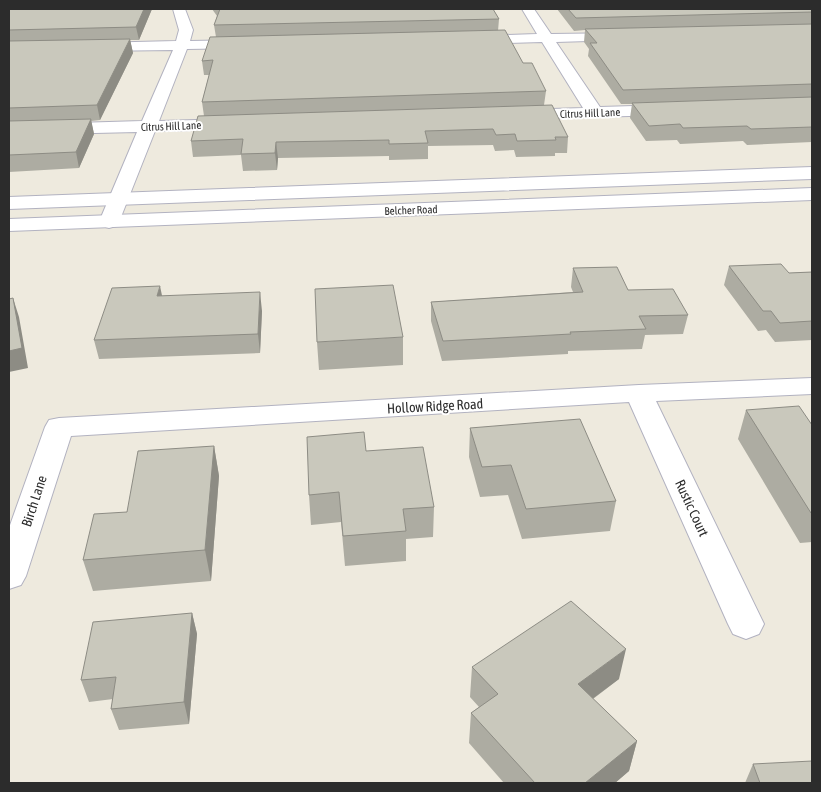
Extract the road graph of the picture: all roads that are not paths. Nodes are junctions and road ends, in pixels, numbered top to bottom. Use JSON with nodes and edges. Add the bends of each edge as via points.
{"nodes":[{"id":1,"x":179,"y":9,"type":"edge"},
{"id":2,"x":528,"y":9,"type":"edge"},
{"id":3,"x":636,"y":36,"type":"edge"},
{"id":4,"x":547,"y":38,"type":"junction"},
{"id":5,"x":458,"y":40,"type":"edge"},
{"id":6,"x":261,"y":44,"type":"edge"},
{"id":7,"x":182,"y":45,"type":"junction"},
{"id":8,"x":78,"y":47,"type":"edge"},
{"id":9,"x":684,"y":110,"type":"edge"},
{"id":10,"x":595,"y":113,"type":"junction"},
{"id":11,"x":505,"y":116,"type":"edge"},
{"id":12,"x":246,"y":123,"type":"edge"},
{"id":13,"x":147,"y":126,"type":"junction"},
{"id":14,"x":9,"y":130,"type":"edge"},
{"id":15,"x":812,"y":173,"type":"edge"},
{"id":16,"x":812,"y":194,"type":"edge"},
{"id":17,"x":118,"y":199,"type":"junction"},
{"id":18,"x":9,"y":203,"type":"edge"},
{"id":19,"x":109,"y":222,"type":"junction"},
{"id":20,"x":9,"y":225,"type":"edge"},
{"id":21,"x":812,"y":386,"type":"edge"},
{"id":22,"x":639,"y":393,"type":"junction"},
{"id":23,"x":59,"y":426,"type":"joint"},
{"id":24,"x":9,"y":576,"type":"edge"},
{"id":25,"x":746,"y":624,"type":"dead end"}],
"edges":[{"from":1,"to":7,"type":"street","via":[[186,30]]},
{"from":2,"to":4,"type":"street"},
{"from":3,"to":4,"type":"street"},
{"from":4,"to":5,"type":"street"},
{"from":4,"to":10,"type":"street"},
{"from":6,"to":7,"type":"street"},
{"from":7,"to":8,"type":"street"},
{"from":7,"to":13,"type":"street"},
{"from":9,"to":10,"type":"street","name":"Citrus Hill Lane"},
{"from":10,"to":11,"type":"street","name":"Citrus Hill Lane"},
{"from":12,"to":13,"type":"street","name":"Citrus Hill Lane"},
{"from":13,"to":14,"type":"street","name":"Citrus Hill Lane"},
{"from":13,"to":17,"type":"street"},
{"from":15,"to":17,"type":"street","name":"Belcher Road"},
{"from":16,"to":19,"type":"street","name":"Belcher Road"},
{"from":17,"to":18,"type":"street","name":"Belcher Road"},
{"from":17,"to":19,"type":"street"},
{"from":19,"to":20,"type":"street","name":"Belcher Road"},
{"from":21,"to":22,"type":"street","name":"Hollow Ridge Road"},
{"from":22,"to":23,"type":"street","name":"Hollow Ridge Road"},
{"from":22,"to":25,"type":"street","name":"Rustic Court"},
{"from":23,"to":24,"type":"street","name":"Birch Lane"}]}
